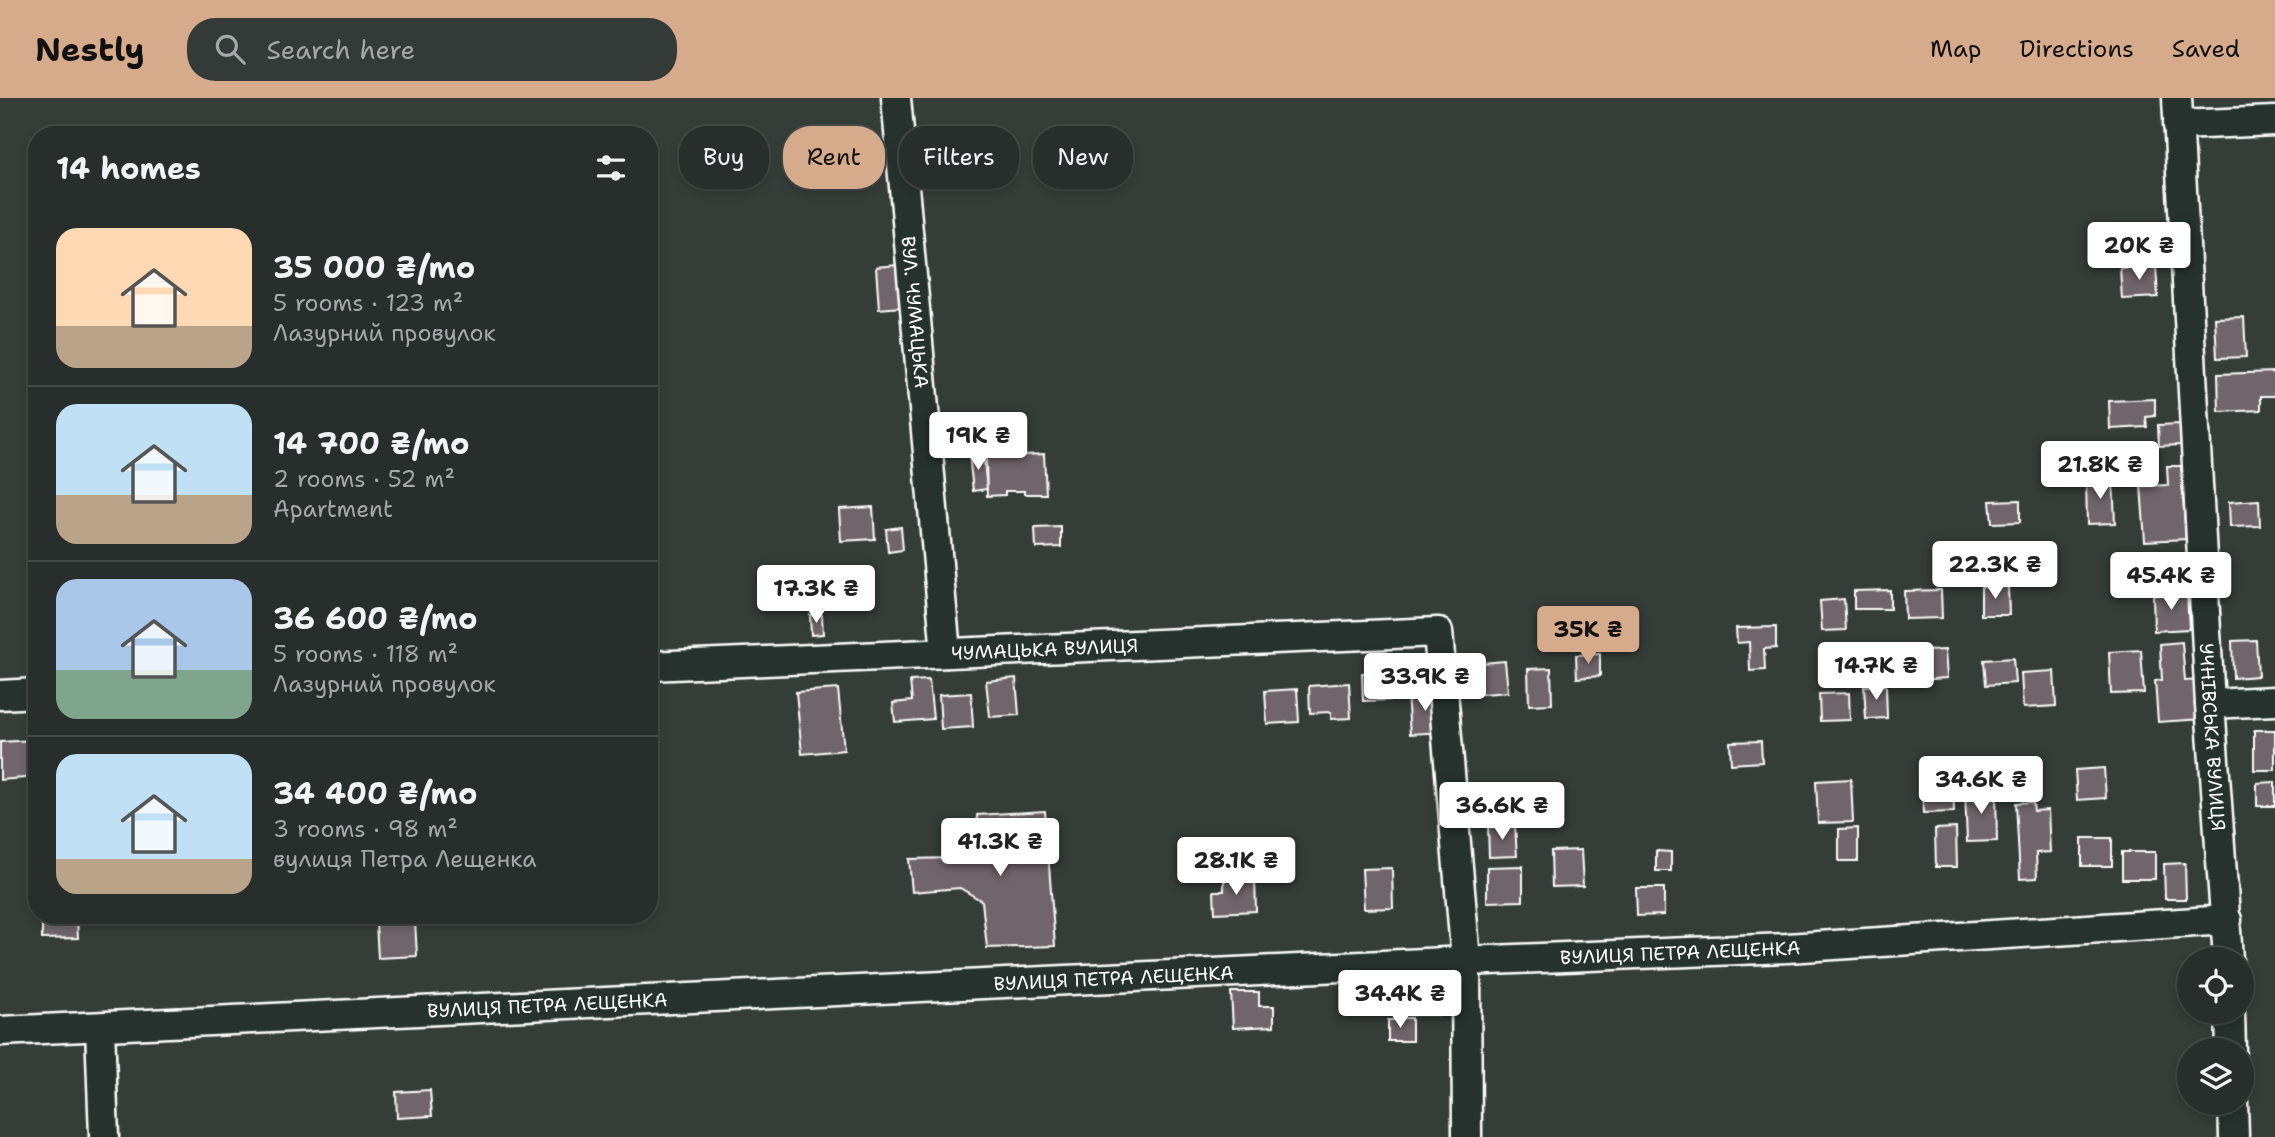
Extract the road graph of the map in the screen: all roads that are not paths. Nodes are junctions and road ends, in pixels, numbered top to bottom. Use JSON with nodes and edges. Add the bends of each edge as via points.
{"nodes":[{"id":1,"x":896,"y":98,"type":"edge"},
{"id":2,"x":2177,"y":112,"type":"edge"},
{"id":3,"x":2275,"y":121,"type":"edge"},
{"id":4,"x":946,"y":653,"type":"junction"},
{"id":5,"x":658,"y":666,"type":"edge"},
{"id":6,"x":28,"y":693,"type":"edge"},
{"id":7,"x":0,"y":695,"type":"edge"},
{"id":8,"x":2275,"y":701,"type":"edge"},
{"id":9,"x":2210,"y":704,"type":"junction"},
{"id":10,"x":2227,"y":920,"type":"junction"},
{"id":11,"x":2228,"y":947,"type":"edge"},
{"id":12,"x":1466,"y":961,"type":"junction"},
{"id":13,"x":100,"y":1027,"type":"junction"},
{"id":14,"x":0,"y":1031,"type":"edge"},
{"id":15,"x":2233,"y":1115,"type":"edge"},
{"id":16,"x":104,"y":1137,"type":"edge"},
{"id":17,"x":1467,"y":1137,"type":"edge"},
{"id":18,"x":2234,"y":1137,"type":"edge"}],
"edges":[{"from":1,"to":4,"type":"street","name":"ВУЛ. ЧУМАЦЬКА"},
{"from":2,"to":3,"type":"street"},
{"from":2,"to":9,"type":"street","name":"УЧНІВСЬКА ВУЛИЦЯ"},
{"from":4,"to":5,"type":"street","name":"ЧУМАЦЬКА ВУЛИЦЯ"},
{"from":4,"to":12,"type":"street","name":"ЧУМАЦЬКА ВУЛИЦЯ","via":[[1438,632]]},
{"from":6,"to":7,"type":"street"},
{"from":8,"to":9,"type":"street"},
{"from":9,"to":10,"type":"street","name":"УЧНІВСЬКА ВУЛИЦЯ"},
{"from":10,"to":11,"type":"street","name":"УЧНІВСЬКА ВУЛИЦЯ"},
{"from":10,"to":12,"type":"street","name":"ВУЛИЦЯ ПЕТРА ЛЕЩЕНКА","via":[[1787,948]]},
{"from":12,"to":13,"type":"street","name":"ВУЛИЦЯ ПЕТРА ЛЕЩЕНКА"},
{"from":12,"to":17,"type":"street"},
{"from":13,"to":14,"type":"street","name":"ВУЛИЦЯ ПЕТРА ЛЕЩЕНКА"},
{"from":13,"to":16,"type":"street"},
{"from":15,"to":18,"type":"street"}]}
